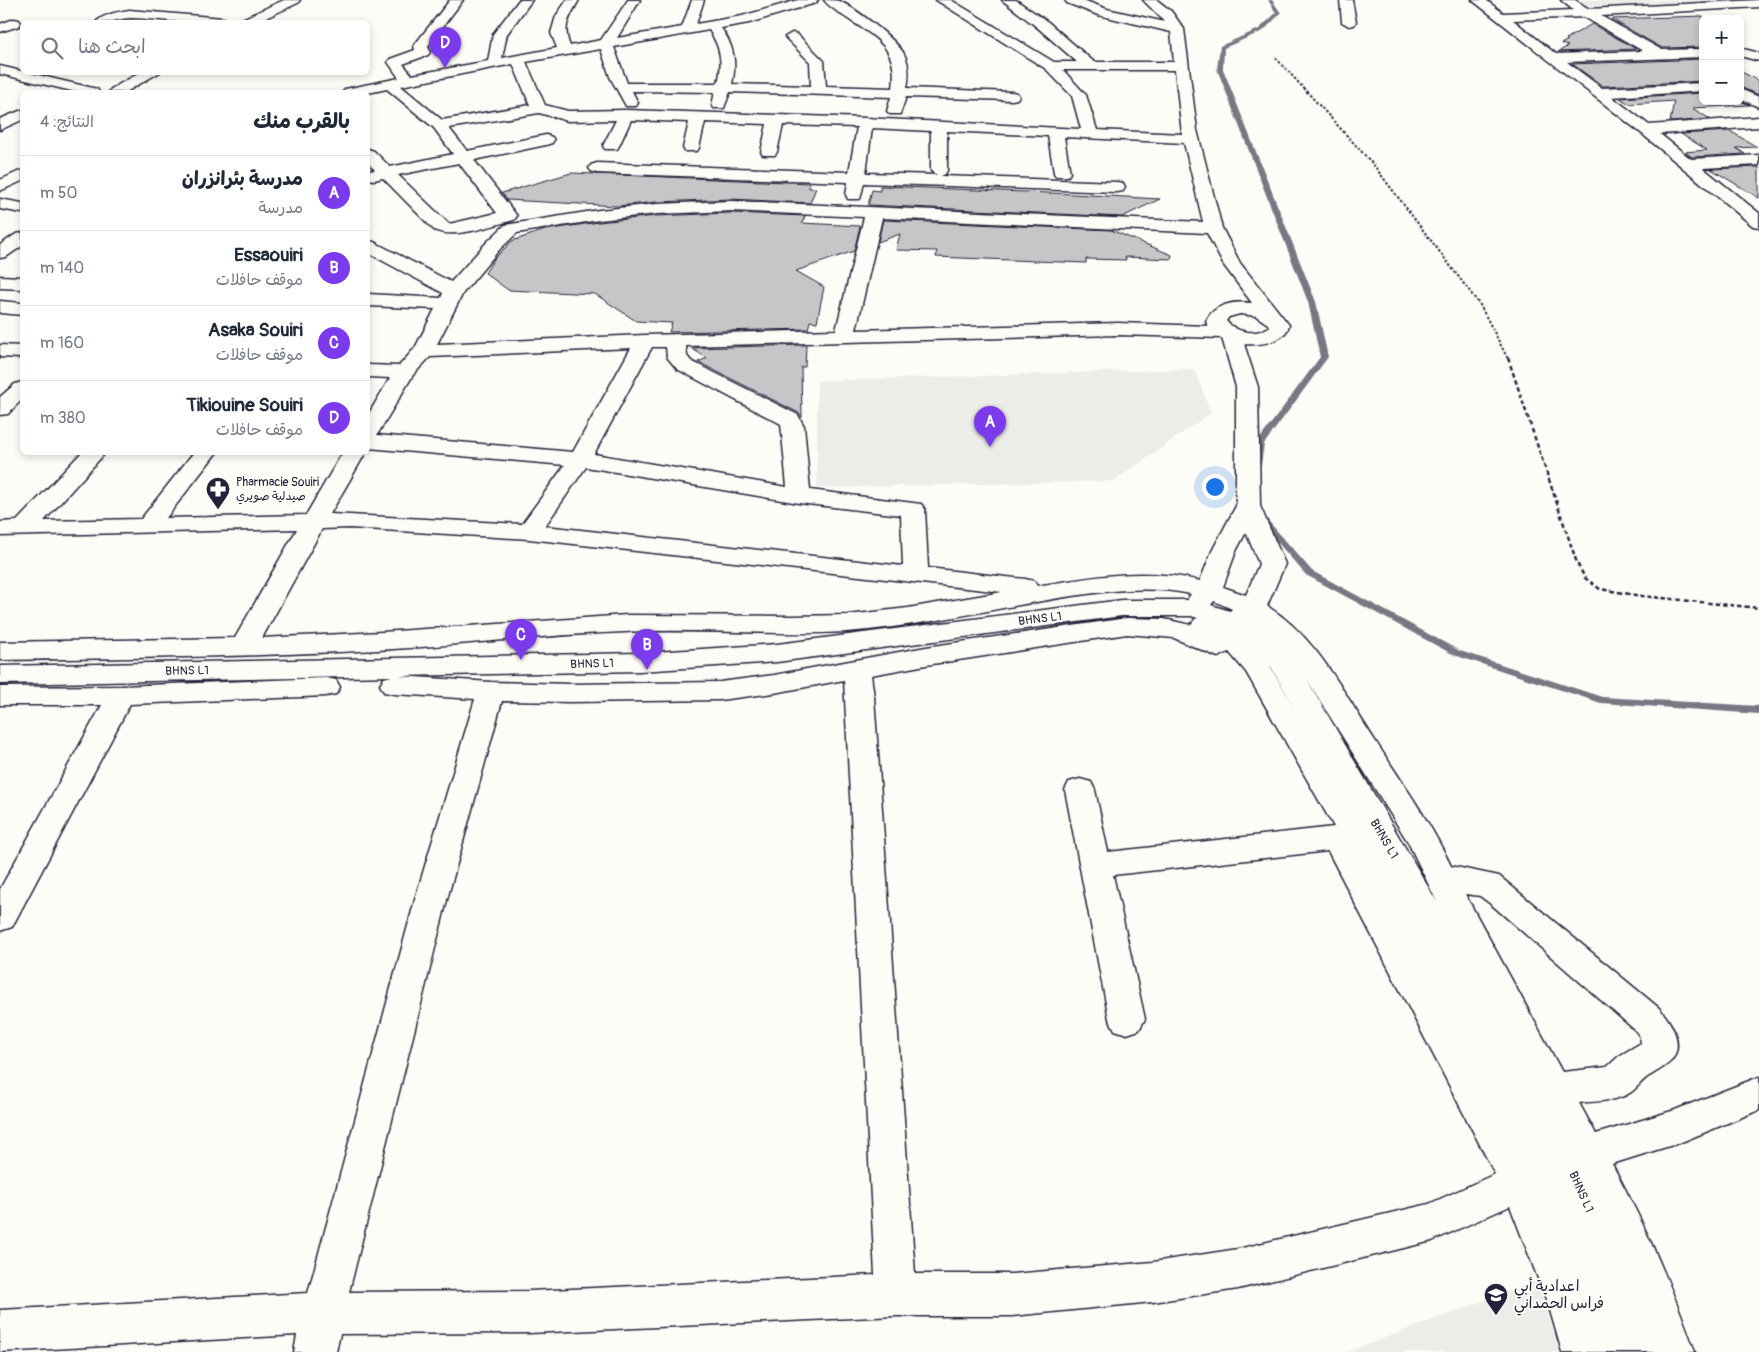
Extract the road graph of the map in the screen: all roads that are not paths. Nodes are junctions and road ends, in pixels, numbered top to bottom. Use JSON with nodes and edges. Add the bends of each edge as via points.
{"nodes":[{"id":1,"x":294,"y":0,"type":"edge"},
{"id":2,"x":457,"y":0,"type":"edge"},
{"id":3,"x":526,"y":0,"type":"edge"},
{"id":4,"x":573,"y":0,"type":"edge"},
{"id":5,"x":634,"y":0,"type":"edge"},
{"id":6,"x":698,"y":0,"type":"edge"},
{"id":7,"x":812,"y":0,"type":"edge"},
{"id":8,"x":830,"y":0,"type":"edge"},
{"id":9,"x":942,"y":0,"type":"edge"},
{"id":10,"x":1008,"y":0,"type":"edge"},
{"id":11,"x":1071,"y":0,"type":"edge"},
{"id":12,"x":1149,"y":0,"type":"edge"},
{"id":13,"x":1346,"y":0,"type":"edge"},
{"id":14,"x":1478,"y":0,"type":"edge"},
{"id":15,"x":1567,"y":0,"type":"edge"},
{"id":16,"x":1759,"y":3,"type":"edge"},
{"id":17,"x":1586,"y":13,"type":"junction"},
{"id":18,"x":1502,"y":18,"type":"junction"},
{"id":19,"x":107,"y":20,"type":"edge"},
{"id":20,"x":200,"y":20,"type":"edge"},
{"id":21,"x":251,"y":20,"type":"edge"},
{"id":22,"x":1349,"y":22,"type":"dead end"},
{"id":23,"x":14,"y":23,"type":"dead end"},
{"id":24,"x":713,"y":26,"type":"junction"},
{"id":25,"x":0,"y":28,"type":"edge"},
{"id":26,"x":1177,"y":29,"type":"junction"},
{"id":27,"x":687,"y":30,"type":"junction"},
{"id":28,"x":792,"y":37,"type":"dead end"},
{"id":29,"x":606,"y":44,"type":"junction"},
{"id":30,"x":565,"y":51,"type":"junction"},
{"id":31,"x":1699,"y":53,"type":"edge"},
{"id":32,"x":1664,"y":54,"type":"junction"},
{"id":33,"x":1554,"y":58,"type":"junction"},
{"id":34,"x":518,"y":59,"type":"junction"},
{"id":35,"x":494,"y":64,"type":"junction"},
{"id":36,"x":1089,"y":65,"type":"junction"},
{"id":37,"x":1051,"y":66,"type":"junction"},
{"id":38,"x":1180,"y":66,"type":"junction"},
{"id":39,"x":17,"y":68,"type":"junction"},
{"id":40,"x":1694,"y":68,"type":"dead end"},
{"id":41,"x":0,"y":69,"type":"edge"},
{"id":42,"x":20,"y":69,"type":"edge"},
{"id":43,"x":36,"y":75,"type":"edge"},
{"id":44,"x":147,"y":75,"type":"edge"},
{"id":45,"x":1006,"y":79,"type":"dead end"},
{"id":46,"x":409,"y":81,"type":"junction"},
{"id":47,"x":0,"y":82,"type":"edge"},
{"id":48,"x":391,"y":84,"type":"junction"},
{"id":49,"x":623,"y":87,"type":"junction"},
{"id":50,"x":1699,"y":87,"type":"edge"},
{"id":51,"x":723,"y":88,"type":"junction"},
{"id":52,"x":77,"y":90,"type":"edge"},
{"id":53,"x":120,"y":90,"type":"edge"},
{"id":54,"x":360,"y":90,"type":"edge"},
{"id":55,"x":819,"y":90,"type":"junction"},
{"id":56,"x":900,"y":93,"type":"junction"},
{"id":57,"x":1600,"y":93,"type":"junction"},
{"id":58,"x":1744,"y":95,"type":"edge"},
{"id":59,"x":1012,"y":96,"type":"junction"},
{"id":60,"x":1759,"y":103,"type":"edge"},
{"id":61,"x":539,"y":108,"type":"junction"},
{"id":62,"x":20,"y":116,"type":"edge"},
{"id":63,"x":631,"y":116,"type":"junction"},
{"id":64,"x":698,"y":118,"type":"junction"},
{"id":65,"x":715,"y":118,"type":"junction"},
{"id":66,"x":776,"y":120,"type":"junction"},
{"id":67,"x":1759,"y":122,"type":"edge"},
{"id":68,"x":866,"y":123,"type":"junction"},
{"id":69,"x":892,"y":124,"type":"junction"},
{"id":70,"x":0,"y":125,"type":"edge"},
{"id":71,"x":440,"y":125,"type":"junction"},
{"id":72,"x":939,"y":126,"type":"junction"},
{"id":73,"x":1019,"y":130,"type":"junction"},
{"id":74,"x":1646,"y":130,"type":"junction"},
{"id":75,"x":1055,"y":132,"type":"junction"},
{"id":76,"x":1090,"y":134,"type":"junction"},
{"id":77,"x":1192,"y":139,"type":"junction"},
{"id":78,"x":546,"y":140,"type":"dead end"},
{"id":79,"x":611,"y":146,"type":"dead end"},
{"id":80,"x":691,"y":148,"type":"dead end"},
{"id":81,"x":769,"y":152,"type":"dead end"},
{"id":82,"x":370,"y":156,"type":"edge"},
{"id":83,"x":463,"y":156,"type":"junction"},
{"id":84,"x":1759,"y":160,"type":"edge"},
{"id":85,"x":1688,"y":164,"type":"junction"},
{"id":86,"x":597,"y":168,"type":"dead end"},
{"id":87,"x":939,"y":171,"type":"dead end"},
{"id":88,"x":387,"y":172,"type":"junction"},
{"id":89,"x":1062,"y":173,"type":"dead end"},
{"id":90,"x":20,"y":176,"type":"edge"},
{"id":91,"x":370,"y":176,"type":"edge"},
{"id":92,"x":857,"y":176,"type":"junction"},
{"id":93,"x":0,"y":186,"type":"edge"},
{"id":94,"x":1117,"y":187,"type":"dead end"},
{"id":95,"x":0,"y":204,"type":"edge"},
{"id":96,"x":1759,"y":204,"type":"edge"},
{"id":97,"x":1738,"y":205,"type":"junction"},
{"id":98,"x":20,"y":208,"type":"edge"},
{"id":99,"x":852,"y":211,"type":"junction"},
{"id":100,"x":874,"y":212,"type":"junction"},
{"id":101,"x":1759,"y":222,"type":"edge"},
{"id":102,"x":510,"y":223,"type":"junction"},
{"id":103,"x":1213,"y":228,"type":"junction"},
{"id":104,"x":20,"y":240,"type":"edge"},
{"id":105,"x":370,"y":247,"type":"edge"},
{"id":106,"x":9,"y":250,"type":"edge"},
{"id":107,"x":1232,"y":264,"type":"junction"},
{"id":108,"x":0,"y":282,"type":"edge"},
{"id":109,"x":20,"y":283,"type":"edge"},
{"id":110,"x":451,"y":297,"type":"junction"},
{"id":111,"x":370,"y":300,"type":"edge"},
{"id":112,"x":0,"y":307,"type":"edge"},
{"id":113,"x":20,"y":309,"type":"edge"},
{"id":114,"x":1227,"y":323,"type":"junction"},
{"id":115,"x":1272,"y":325,"type":"junction"},
{"id":116,"x":845,"y":336,"type":"junction"},
{"id":117,"x":676,"y":340,"type":"junction"},
{"id":118,"x":645,"y":341,"type":"junction"},
{"id":119,"x":0,"y":351,"type":"edge"},
{"id":120,"x":424,"y":351,"type":"junction"},
{"id":121,"x":20,"y":352,"type":"edge"},
{"id":122,"x":370,"y":370,"type":"edge"},
{"id":123,"x":404,"y":372,"type":"junction"},
{"id":124,"x":1247,"y":388,"type":"junction"},
{"id":125,"x":20,"y":390,"type":"edge"},
{"id":126,"x":0,"y":408,"type":"edge"},
{"id":127,"x":370,"y":429,"type":"edge"},
{"id":128,"x":370,"y":441,"type":"edge"},
{"id":129,"x":92,"y":455,"type":"edge"},
{"id":130,"x":204,"y":455,"type":"edge"},
{"id":131,"x":353,"y":455,"type":"edge"},
{"id":132,"x":580,"y":459,"type":"junction"},
{"id":133,"x":798,"y":496,"type":"junction"},
{"id":134,"x":1248,"y":506,"type":"junction"},
{"id":135,"x":314,"y":521,"type":"junction"},
{"id":136,"x":148,"y":525,"type":"junction"},
{"id":137,"x":12,"y":529,"type":"edge"},
{"id":138,"x":529,"y":532,"type":"junction"},
{"id":139,"x":916,"y":575,"type":"junction"},
{"id":140,"x":1057,"y":591,"type":"junction"},
{"id":141,"x":1210,"y":618,"type":"junction"},
{"id":142,"x":244,"y":646,"type":"junction"},
{"id":143,"x":0,"y":651,"type":"edge"},
{"id":144,"x":856,"y":669,"type":"junction"},
{"id":145,"x":0,"y":675,"type":"edge"},
{"id":146,"x":0,"y":681,"type":"edge"},
{"id":147,"x":491,"y":691,"type":"junction"},
{"id":148,"x":120,"y":695,"type":"junction"},
{"id":149,"x":0,"y":696,"type":"edge"},
{"id":150,"x":1080,"y":790,"type":"dead end"},
{"id":151,"x":1337,"y":838,"type":"junction"},
{"id":152,"x":1097,"y":865,"type":"junction"},
{"id":153,"x":1440,"y":877,"type":"junction"},
{"id":154,"x":0,"y":918,"type":"edge"},
{"id":155,"x":1127,"y":1019,"type":"dead end"},
{"id":156,"x":1552,"y":1090,"type":"junction"},
{"id":157,"x":1759,"y":1093,"type":"edge"},
{"id":158,"x":1554,"y":1167,"type":"junction"},
{"id":159,"x":896,"y":1295,"type":"junction"},
{"id":160,"x":323,"y":1313,"type":"junction"},
{"id":161,"x":0,"y":1331,"type":"edge"},
{"id":162,"x":315,"y":1352,"type":"edge"},
{"id":163,"x":1583,"y":1352,"type":"edge"},
{"id":164,"x":1618,"y":1352,"type":"edge"},
{"id":165,"x":1645,"y":1352,"type":"edge"},
{"id":166,"x":1674,"y":1352,"type":"edge"}],
"edges":[{"from":1,"to":21,"type":"street"},
{"from":2,"to":46,"type":"street","via":[[420,46],[423,52],[394,62]]},
{"from":3,"to":35,"type":"street","via":[[500,34]]},
{"from":4,"to":30,"type":"street","via":[[558,33]]},
{"from":5,"to":29,"type":"street"},
{"from":6,"to":27,"type":"street"},
{"from":7,"to":24,"type":"street","via":[[744,15]]},
{"from":8,"to":56,"type":"street","via":[[897,52]]},
{"from":9,"to":37,"type":"street"},
{"from":10,"to":36,"type":"street"},
{"from":11,"to":26,"type":"street","via":[[1104,12]]},
{"from":12,"to":26,"type":"street","via":[[1166,14]]},
{"from":13,"to":22,"type":"street"},
{"from":14,"to":18,"type":"street"},
{"from":15,"to":17,"type":"street"},
{"from":16,"to":17,"type":"street"},
{"from":17,"to":18,"type":"street"},
{"from":17,"to":32,"type":"street"},
{"from":18,"to":33,"type":"street"},
{"from":19,"to":20,"type":"street","via":[[129,14]]},
{"from":23,"to":25,"type":"street"},
{"from":24,"to":27,"type":"street"},
{"from":24,"to":51,"type":"street","via":[[728,52]]},
{"from":26,"to":38,"type":"street"},
{"from":27,"to":29,"type":"street"},
{"from":28,"to":55,"type":"street","via":[[817,61]]},
{"from":29,"to":30,"type":"street"},
{"from":29,"to":49,"type":"street"},
{"from":30,"to":34,"type":"street"},
{"from":31,"to":32,"type":"street"},
{"from":32,"to":33,"type":"street"},
{"from":32,"to":40,"type":"street"},
{"from":33,"to":57,"type":"street"},
{"from":34,"to":35,"type":"street"},
{"from":34,"to":61,"type":"street"},
{"from":35,"to":46,"type":"street"},
{"from":36,"to":37,"type":"street"},
{"from":36,"to":38,"type":"street"},
{"from":37,"to":76,"type":"street","via":[[1079,95]]},
{"from":38,"to":77,"type":"street"},
{"from":39,"to":41,"type":"street"},
{"from":39,"to":42,"type":"street"},
{"from":39,"to":47,"type":"street"},
{"from":43,"to":52,"type":"street"},
{"from":44,"to":53,"type":"street"},
{"from":45,"to":59,"type":"street"},
{"from":46,"to":48,"type":"street"},
{"from":48,"to":54,"type":"street"},
{"from":48,"to":71,"type":"street"},
{"from":49,"to":51,"type":"street"},
{"from":49,"to":63,"type":"street"},
{"from":50,"to":57,"type":"street"},
{"from":51,"to":55,"type":"street"},
{"from":51,"to":65,"type":"street"},
{"from":55,"to":56,"type":"street"},
{"from":56,"to":59,"type":"street"},
{"from":56,"to":69,"type":"street"},
{"from":57,"to":74,"type":"street"},
{"from":58,"to":60,"type":"street"},
{"from":59,"to":73,"type":"street"},
{"from":61,"to":63,"type":"street","via":[[568,116]]},
{"from":61,"to":71,"type":"street"},
{"from":62,"to":70,"type":"street"},
{"from":63,"to":64,"type":"street"},
{"from":63,"to":79,"type":"street"},
{"from":64,"to":65,"type":"street"},
{"from":64,"to":80,"type":"street"},
{"from":65,"to":66,"type":"street"},
{"from":66,"to":68,"type":"street"},
{"from":66,"to":81,"type":"street"},
{"from":67,"to":74,"type":"street"},
{"from":68,"to":69,"type":"street"},
{"from":68,"to":92,"type":"street"},
{"from":69,"to":72,"type":"street"},
{"from":71,"to":83,"type":"street"},
{"from":72,"to":73,"type":"street"},
{"from":72,"to":87,"type":"street"},
{"from":73,"to":75,"type":"street"},
{"from":74,"to":85,"type":"street"},
{"from":75,"to":76,"type":"street"},
{"from":75,"to":89,"type":"street"},
{"from":76,"to":77,"type":"street"},
{"from":77,"to":103,"type":"street"},
{"from":78,"to":83,"type":"street"},
{"from":82,"to":88,"type":"street"},
{"from":83,"to":88,"type":"street"},
{"from":83,"to":102,"type":"street"},
{"from":84,"to":85,"type":"street"},
{"from":85,"to":97,"type":"street"},
{"from":86,"to":92,"type":"street"},
{"from":88,"to":91,"type":"street"},
{"from":88,"to":102,"type":"street","via":[[446,229]]},
{"from":90,"to":93,"type":"street"},
{"from":92,"to":94,"type":"street"},
{"from":92,"to":99,"type":"street"},
{"from":95,"to":98,"type":"street"},
{"from":96,"to":97,"type":"street"},
{"from":97,"to":101,"type":"street"},
{"from":99,"to":100,"type":"street"},
{"from":99,"to":102,"type":"street","via":[[731,206],[657,209]]},
{"from":100,"to":103,"type":"street"},
{"from":100,"to":116,"type":"street"},
{"from":102,"to":110,"type":"street"},
{"from":103,"to":107,"type":"street"},
{"from":104,"to":106,"type":"street"},
{"from":105,"to":110,"type":"street"},
{"from":107,"to":114,"type":"street"},
{"from":107,"to":115,"type":"street"},
{"from":108,"to":109,"type":"street"},
{"from":110,"to":111,"type":"street"},
{"from":110,"to":120,"type":"street"},
{"from":112,"to":113,"type":"street"},
{"from":114,"to":115,"type":"street","via":[[1254,338]]},
{"from":114,"to":115,"type":"street","via":[[1252,309]]},
{"from":114,"to":116,"type":"street"},
{"from":114,"to":124,"type":"street"},
{"from":115,"to":124,"type":"street"},
{"from":116,"to":117,"type":"street"},
{"from":117,"to":118,"type":"street"},
{"from":117,"to":133,"type":"street","via":[[677,357],[684,364],[790,420]]},
{"from":118,"to":120,"type":"street"},
{"from":118,"to":132,"type":"street"},
{"from":119,"to":121,"type":"street"},
{"from":120,"to":123,"type":"street"},
{"from":122,"to":123,"type":"street"},
{"from":123,"to":127,"type":"street"},
{"from":124,"to":134,"type":"street"},
{"from":125,"to":126,"type":"street"},
{"from":128,"to":132,"type":"street"},
{"from":129,"to":137,"type":"street"},
{"from":130,"to":136,"type":"street"},
{"from":131,"to":135,"type":"street"},
{"from":132,"to":133,"type":"street"},
{"from":132,"to":138,"type":"street"},
{"from":133,"to":139,"type":"street","via":[[913,509]]},
{"from":134,"to":141,"type":"street","via":[[1224,551]]},
{"from":134,"to":141,"type":"street","via":[[1272,564]]},
{"from":135,"to":136,"type":"street"},
{"from":135,"to":138,"type":"street"},
{"from":135,"to":142,"type":"street"},
{"from":136,"to":137,"type":"street"},
{"from":138,"to":139,"type":"street"},
{"from":139,"to":140,"type":"street"},
{"from":140,"to":141,"type":"street","via":[[1138,581],[1177,584]]},
{"from":140,"to":142,"type":"street","via":[[887,620],[848,623],[611,624],[346,643]]},
{"from":141,"to":144,"type":"street","via":[[1128,626]]},
{"from":141,"to":145,"type":"street","name":"BHNS L1","via":[[1122,608],[777,653],[640,662]]},
{"from":141,"to":146,"type":"street","name":"BHNS L1","via":[[1123,614],[751,666],[575,673],[506,671]]},
{"from":141,"to":151,"type":"street","via":[[1221,650],[1235,663],[1261,701],[1297,760]]},
{"from":141,"to":153,"type":"street","via":[[1272,620],[1290,636],[1422,838]]},
{"from":141,"to":158,"type":"street","name":"BHNS L1","via":[[1258,667],[1481,1054]]},
{"from":142,"to":143,"type":"street"},
{"from":144,"to":147,"type":"street","via":[[720,691]]},
{"from":144,"to":159,"type":"street"},
{"from":147,"to":148,"type":"street","via":[[408,684]]},
{"from":147,"to":160,"type":"street","via":[[432,896]]},
{"from":148,"to":149,"type":"street"},
{"from":148,"to":154,"type":"street"},
{"from":150,"to":152,"type":"street"},
{"from":151,"to":152,"type":"street"},
{"from":151,"to":158,"type":"street"},
{"from":152,"to":155,"type":"street"},
{"from":153,"to":156,"type":"street"},
{"from":153,"to":156,"type":"street","via":[[1488,885],[1655,1028],[1660,1049],[1625,1072],[1617,1082]]},
{"from":156,"to":158,"type":"street"},
{"from":157,"to":158,"type":"street","via":[[1679,1126]]},
{"from":158,"to":159,"type":"street","via":[[1432,1222],[1238,1269],[1153,1282],[1012,1295]]},
{"from":158,"to":163,"type":"street","via":[[1570,1307]]},
{"from":158,"to":164,"type":"street","name":"BHNS L1","via":[[1571,1223],[1607,1307]]},
{"from":158,"to":165,"type":"street","name":"BHNS L1","via":[[1624,1287]]},
{"from":158,"to":166,"type":"street","via":[[1625,1227]]},
{"from":159,"to":160,"type":"street","via":[[529,1312]]},
{"from":160,"to":161,"type":"street"},
{"from":160,"to":162,"type":"street"}]}
